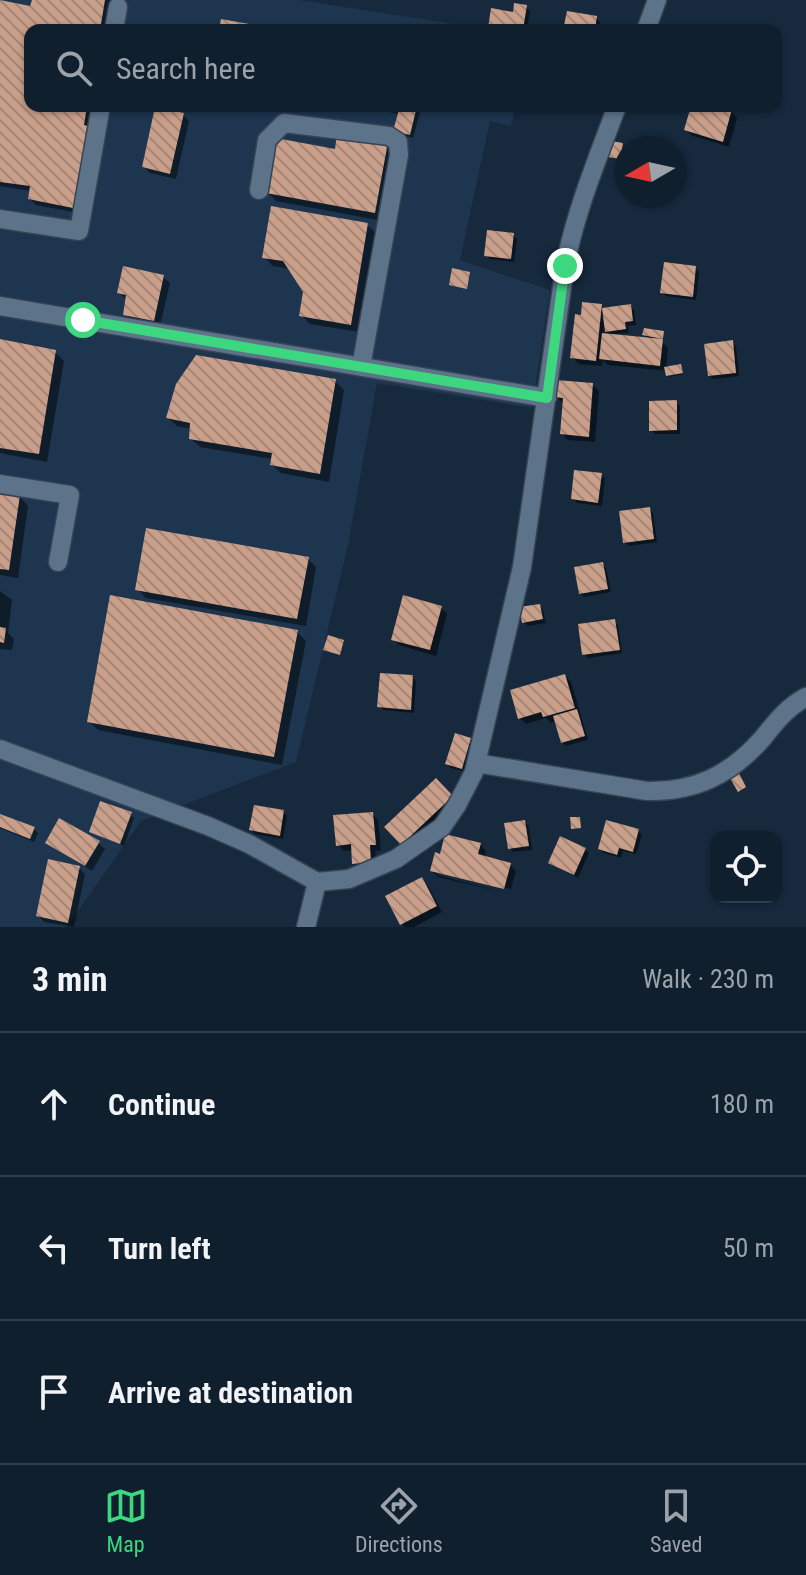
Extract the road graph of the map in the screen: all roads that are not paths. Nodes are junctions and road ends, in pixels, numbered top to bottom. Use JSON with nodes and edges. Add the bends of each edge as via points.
{"nodes":[{"id":1,"x":657,"y":0,"type":"edge"},
{"id":2,"x":118,"y":7,"type":"dead end"},
{"id":3,"x":115,"y":24,"type":"edge"},
{"id":4,"x":648,"y":24,"type":"edge"},
{"id":5,"x":100,"y":112,"type":"edge"},
{"id":6,"x":615,"y":112,"type":"edge"},
{"id":7,"x":259,"y":190,"type":"dead end"},
{"id":8,"x":0,"y":219,"type":"edge"},
{"id":9,"x":0,"y":306,"type":"edge"},
{"id":10,"x":361,"y":367,"type":"junction"},
{"id":11,"x":547,"y":398,"type":"junction"},
{"id":12,"x":0,"y":484,"type":"edge"},
{"id":13,"x":58,"y":562,"type":"dead end"},
{"id":14,"x":806,"y":697,"type":"edge"},
{"id":15,"x":0,"y":749,"type":"edge"},
{"id":16,"x":476,"y":763,"type":"junction"},
{"id":17,"x":317,"y":882,"type":"junction"},
{"id":18,"x":306,"y":927,"type":"edge"}],
"edges":[{"from":1,"to":4,"type":"street"},
{"from":2,"to":3,"type":"street"},
{"from":5,"to":8,"type":"street","via":[[79,231]]},
{"from":6,"to":11,"type":"street","via":[[574,222]]},
{"from":7,"to":10,"type":"street","via":[[267,140],[284,123],[389,136],[398,142]]},
{"from":9,"to":10,"type":"street"},
{"from":10,"to":11,"type":"street"},
{"from":11,"to":16,"type":"street","via":[[522,567]]},
{"from":12,"to":13,"type":"street","via":[[70,495]]},
{"from":14,"to":16,"type":"street","via":[[789,706],[759,742],[719,776],[674,792]]},
{"from":15,"to":17,"type":"street","via":[[208,826]]},
{"from":16,"to":17,"type":"street","via":[[442,827],[416,848],[349,879]]},
{"from":17,"to":18,"type":"street"}]}
